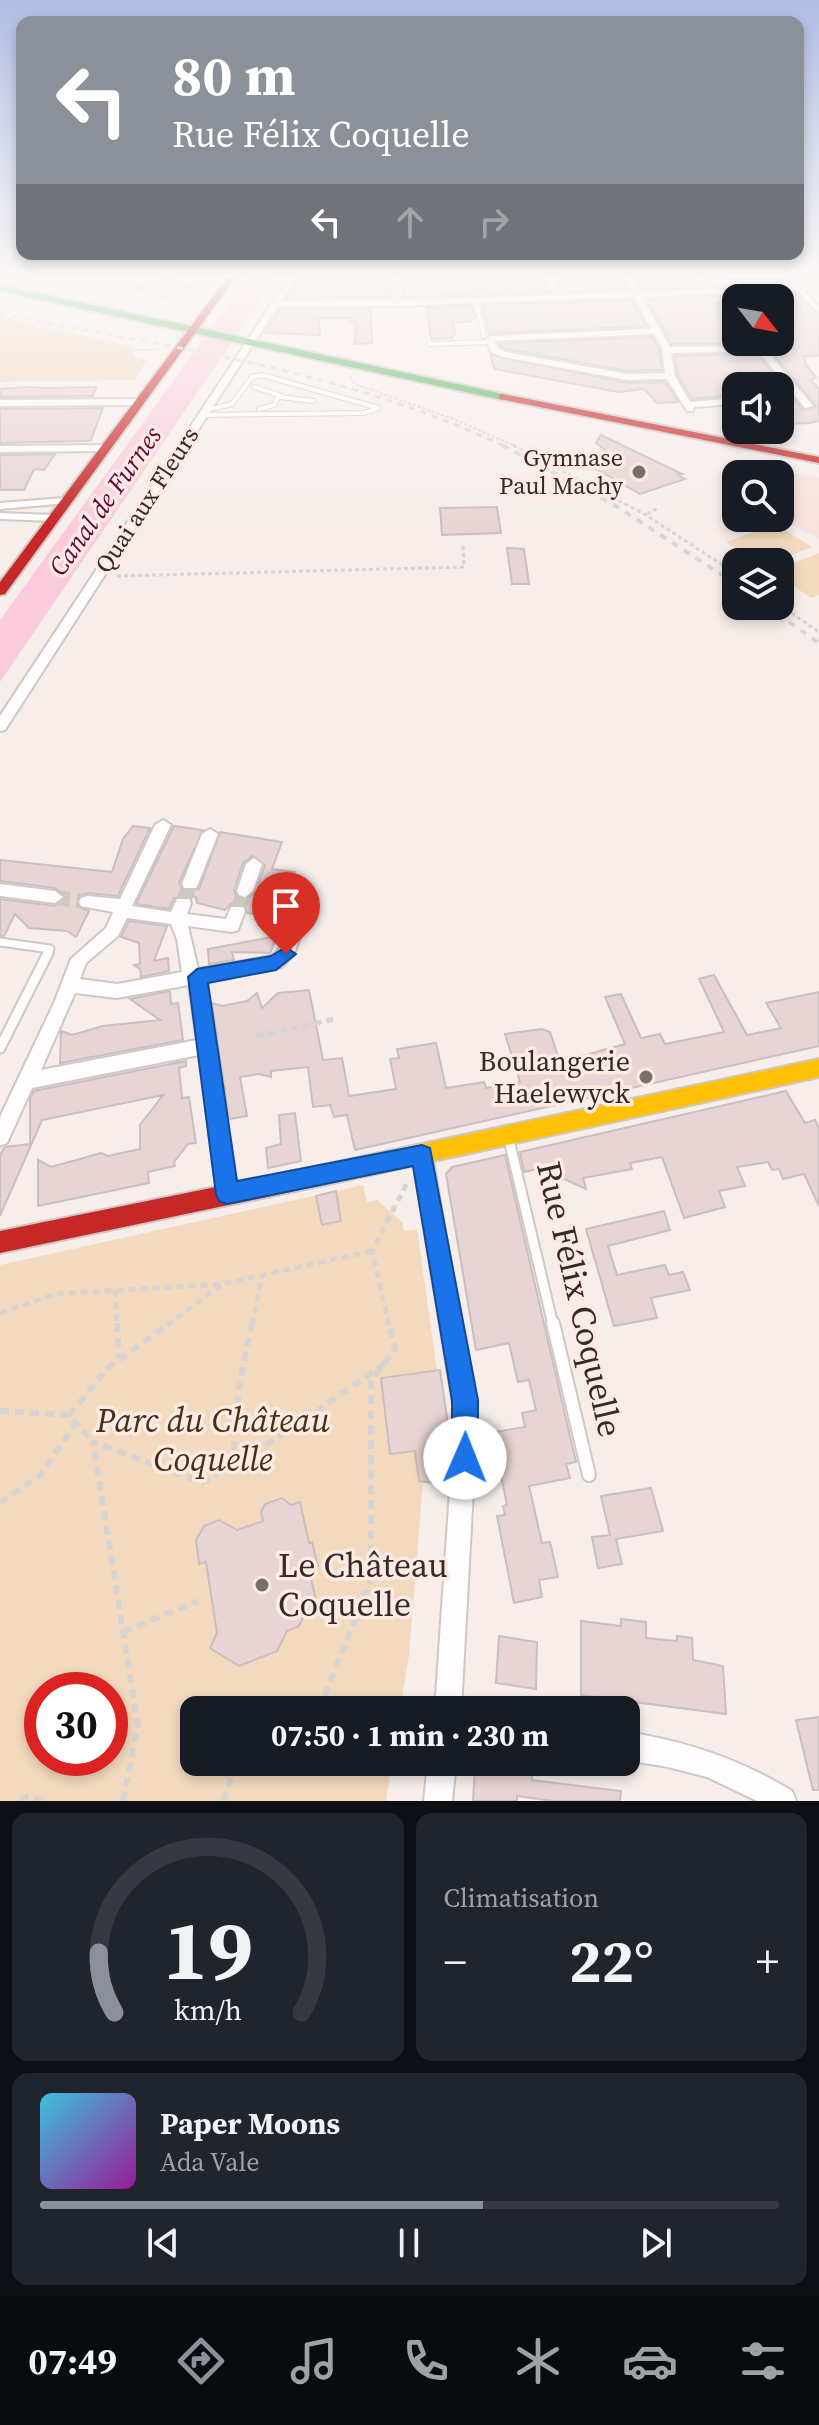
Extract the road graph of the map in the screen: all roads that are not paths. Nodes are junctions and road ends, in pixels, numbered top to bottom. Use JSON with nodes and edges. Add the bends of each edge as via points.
{"nodes":[{"id":1,"x":166,"y":358,"type":"edge"},
{"id":2,"x":166,"y":358,"type":"edge"},
{"id":3,"x":237,"y":358,"type":"edge"},
{"id":4,"x":318,"y":358,"type":"edge"},
{"id":5,"x":525,"y":358,"type":"edge"},
{"id":6,"x":669,"y":358,"type":"edge"},
{"id":7,"x":769,"y":358,"type":"edge"},
{"id":8,"x":670,"y":376,"type":"junction"},
{"id":9,"x":254,"y":387,"type":"dead end"},
{"id":10,"x":280,"y":397,"type":"junction"},
{"id":11,"x":799,"y":400,"type":"dead end"},
{"id":12,"x":313,"y":401,"type":"dead end"},
{"id":13,"x":134,"y":402,"type":"junction"},
{"id":14,"x":0,"y":403,"type":"edge"},
{"id":15,"x":722,"y":403,"type":"edge"},
{"id":16,"x":204,"y":412,"type":"junction"},
{"id":17,"x":100,"y":448,"type":"junction"},
{"id":18,"x":0,"y":449,"type":"edge"},
{"id":19,"x":819,"y":462,"type":"edge"},
{"id":20,"x":0,"y":506,"type":"edge"},
{"id":21,"x":54,"y":509,"type":"junction"},
{"id":22,"x":0,"y":516,"type":"edge"},
{"id":23,"x":0,"y":573,"type":"edge"},
{"id":24,"x":0,"y":591,"type":"edge"},
{"id":25,"x":0,"y":727,"type":"edge"},
{"id":26,"x":163,"y":825,"type":"dead end"},
{"id":27,"x":210,"y":834,"type":"dead end"},
{"id":28,"x":254,"y":864,"type":"dead end"},
{"id":29,"x":190,"y":884,"type":"tunnel mouth"},
{"id":30,"x":0,"y":890,"type":"edge"},
{"id":31,"x":245,"y":891,"type":"tunnel mouth"},
{"id":32,"x":55,"y":897,"type":"tunnel mouth"},
{"id":33,"x":87,"y":902,"type":"tunnel mouth"},
{"id":34,"x":122,"y":909,"type":"junction"},
{"id":35,"x":180,"y":910,"type":"junction"},
{"id":36,"x":299,"y":916,"type":"dead end"},
{"id":37,"x":235,"y":918,"type":"dead end"},
{"id":38,"x":0,"y":942,"type":"edge"},
{"id":39,"x":194,"y":977,"type":"junction"},
{"id":40,"x":66,"y":994,"type":"junction"},
{"id":41,"x":206,"y":1046,"type":"junction"},
{"id":42,"x":0,"y":1048,"type":"edge"},
{"id":43,"x":819,"y":1068,"type":"edge"},
{"id":44,"x":26,"y":1081,"type":"junction"},
{"id":45,"x":0,"y":1137,"type":"edge"},
{"id":46,"x":509,"y":1139,"type":"junction"},
{"id":47,"x":422,"y":1155,"type":"junction"},
{"id":48,"x":227,"y":1194,"type":"junction"},
{"id":49,"x":0,"y":1242,"type":"edge"},
{"id":50,"x":589,"y":1475,"type":"dead end"},
{"id":51,"x":449,"y":1696,"type":"edge"},
{"id":52,"x":640,"y":1749,"type":"edge"},
{"id":53,"x":441,"y":1776,"type":"edge"},
{"id":54,"x":438,"y":1801,"type":"edge"},
{"id":55,"x":782,"y":1801,"type":"edge"}],
"edges":[{"from":1,"to":13,"type":"main road"},
{"from":2,"to":13,"type":"main road"},
{"from":3,"to":16,"type":"street","name":"Quai aux Fleurs"},
{"from":4,"to":19,"type":"main road"},
{"from":5,"to":8,"type":"street","via":[[628,377]]},
{"from":6,"to":8,"type":"street"},
{"from":7,"to":11,"type":"street"},
{"from":8,"to":15,"type":"street","via":[[689,407]]},
{"from":9,"to":10,"type":"lane"},
{"from":10,"to":12,"type":"lane"},
{"from":10,"to":16,"type":"lane","via":[[262,409]]},
{"from":13,"to":14,"type":"street"},
{"from":13,"to":17,"type":"main road"},
{"from":16,"to":16,"type":"lane","via":[[371,413],[379,408],[259,375],[250,379],[235,403]]},
{"from":16,"to":25,"type":"street","name":"Quai aux Fleurs"},
{"from":17,"to":18,"type":"street"},
{"from":17,"to":21,"type":"main road"},
{"from":20,"to":21,"type":"street"},
{"from":21,"to":22,"type":"street"},
{"from":21,"to":23,"type":"main road"},
{"from":21,"to":24,"type":"main road"},
{"from":26,"to":34,"type":"street"},
{"from":27,"to":29,"type":"street"},
{"from":28,"to":31,"type":"street"},
{"from":30,"to":32,"type":"street"},
{"from":33,"to":34,"type":"street"},
{"from":34,"to":35,"type":"street"},
{"from":34,"to":40,"type":"street","via":[[107,938],[81,955]]},
{"from":35,"to":37,"type":"street"},
{"from":35,"to":39,"type":"street"},
{"from":36,"to":39,"type":"street","via":[[280,961]]},
{"from":38,"to":42,"type":"lane","via":[[50,949]]},
{"from":39,"to":40,"type":"street"},
{"from":39,"to":41,"type":"street"},
{"from":40,"to":44,"type":"street"},
{"from":41,"to":44,"type":"street"},
{"from":41,"to":48,"type":"street"},
{"from":43,"to":46,"type":"main road","name":"Rue Félix Coquelle"},
{"from":44,"to":45,"type":"street"},
{"from":46,"to":47,"type":"main road","name":"Rue Félix Coquelle"},
{"from":46,"to":50,"type":"lane","name":"Rue Félix Coquelle"},
{"from":47,"to":48,"type":"main road","name":"Rue Félix Coquelle"},
{"from":47,"to":51,"type":"street","via":[[466,1417]]},
{"from":48,"to":49,"type":"main road","name":"Rue Félix Coquelle"},
{"from":52,"to":55,"type":"street","via":[[708,1762]]},
{"from":53,"to":54,"type":"street"}]}
